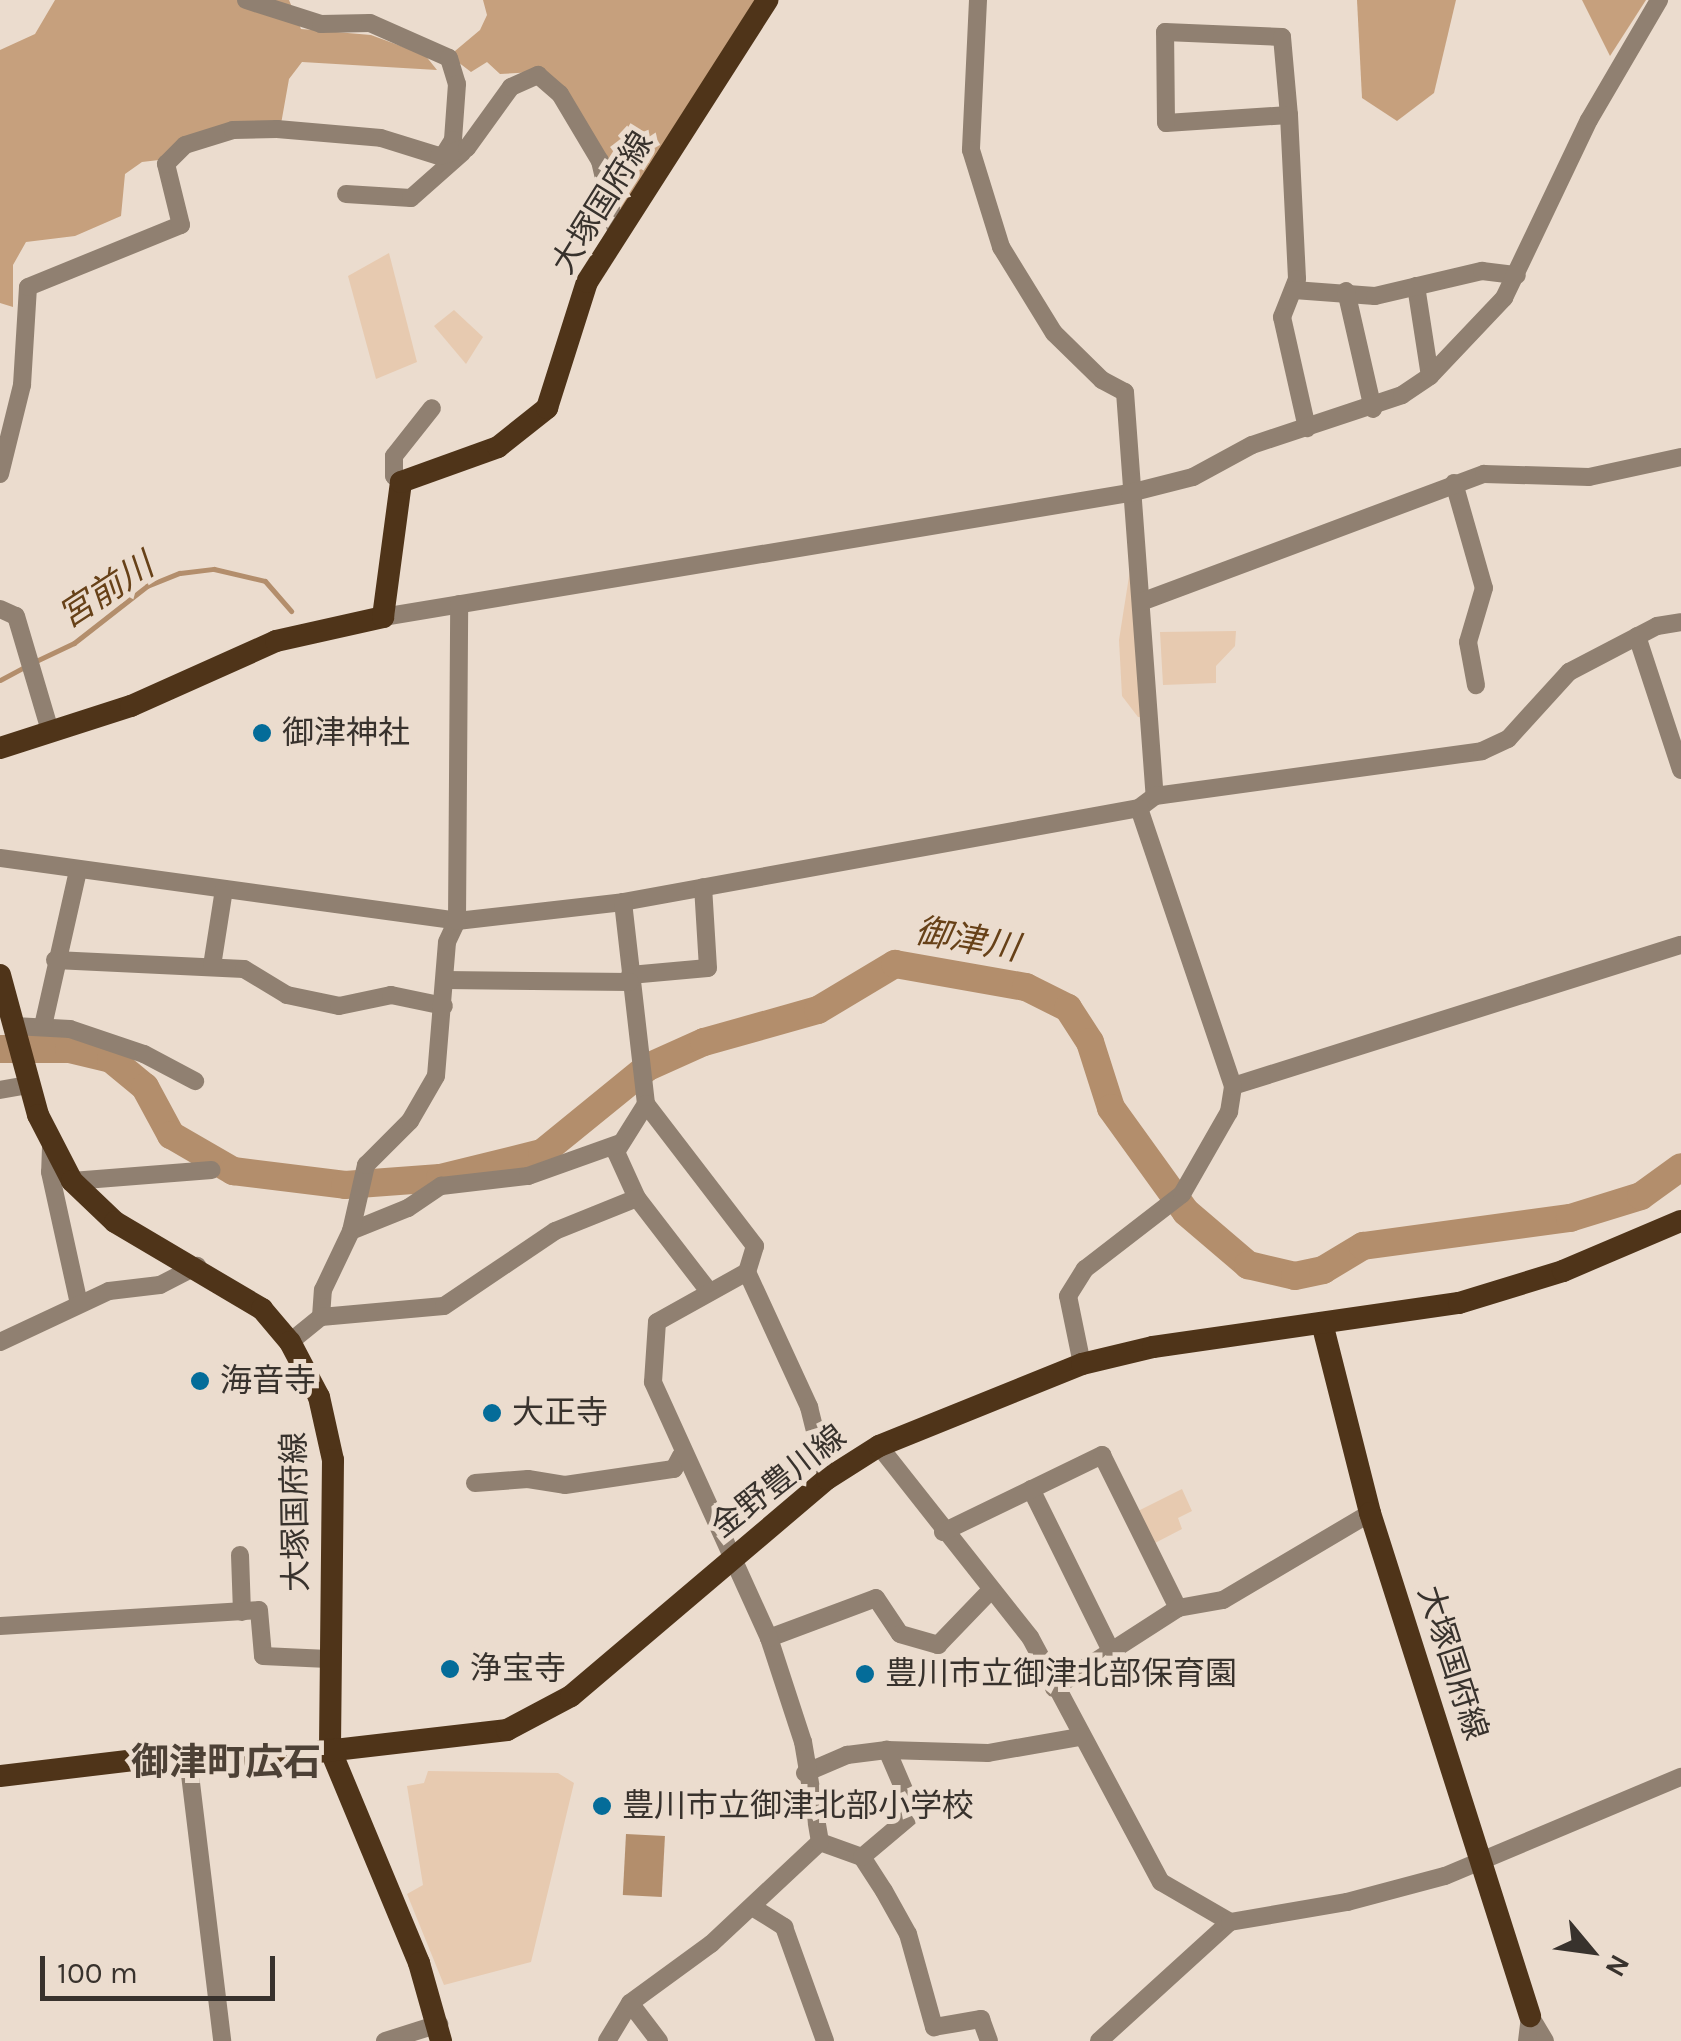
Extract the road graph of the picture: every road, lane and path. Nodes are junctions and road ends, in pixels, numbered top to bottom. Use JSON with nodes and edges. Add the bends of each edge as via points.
{"nodes":[{"id":1,"x":246,"y":0,"type":"edge"},
{"id":2,"x":767,"y":0,"type":"edge"},
{"id":3,"x":978,"y":0,"type":"edge"},
{"id":4,"x":1659,"y":0,"type":"edge"},
{"id":5,"x":1289,"y":115,"type":"junction"},
{"id":6,"x":467,"y":148,"type":"junction"},
{"id":7,"x":446,"y":153,"type":"junction"},
{"id":8,"x":346,"y":194,"type":"dead end"},
{"id":9,"x":618,"y":234,"type":"junction"},
{"id":10,"x":1516,"y":275,"type":"junction"},
{"id":11,"x":1416,"y":286,"type":"junction"},
{"id":12,"x":1294,"y":290,"type":"junction"},
{"id":13,"x":1346,"y":291,"type":"junction"},
{"id":14,"x":1430,"y":376,"type":"junction"},
{"id":15,"x":432,"y":408,"type":"dead end"},
{"id":16,"x":1373,"y":409,"type":"junction"},
{"id":17,"x":1307,"y":428,"type":"junction"},
{"id":18,"x":1681,"y":457,"type":"edge"},
{"id":19,"x":0,"y":474,"type":"edge"},
{"id":20,"x":401,"y":482,"type":"junction"},
{"id":21,"x":1454,"y":483,"type":"junction"},
{"id":22,"x":1130,"y":493,"type":"junction"},
{"id":23,"x":1141,"y":602,"type":"junction"},
{"id":24,"x":459,"y":604,"type":"junction"},
{"id":25,"x":0,"y":610,"type":"edge"},
{"id":26,"x":384,"y":617,"type":"junction"},
{"id":27,"x":1681,"y":622,"type":"edge"},
{"id":28,"x":1637,"y":636,"type":"junction"},
{"id":29,"x":1476,"y":685,"type":"dead end"},
{"id":30,"x":50,"y":731,"type":"junction"},
{"id":31,"x":0,"y":748,"type":"edge"},
{"id":32,"x":1681,"y":770,"type":"edge"},
{"id":33,"x":1155,"y":796,"type":"junction"},
{"id":34,"x":1139,"y":808,"type":"junction"},
{"id":35,"x":0,"y":858,"type":"edge"},
{"id":36,"x":78,"y":871,"type":"junction"},
{"id":37,"x":703,"y":887,"type":"junction"},
{"id":38,"x":224,"y":889,"type":"junction"},
{"id":39,"x":623,"y":902,"type":"junction"},
{"id":40,"x":457,"y":922,"type":"junction"},
{"id":41,"x":1681,"y":945,"type":"edge"},
{"id":42,"x":55,"y":960,"type":"junction"},
{"id":43,"x":212,"y":966,"type":"junction"},
{"id":44,"x":0,"y":975,"type":"edge"},
{"id":45,"x":630,"y":978,"type":"junction"},
{"id":46,"x":445,"y":980,"type":"junction"},
{"id":47,"x":444,"y":1006,"type":"junction"},
{"id":48,"x":43,"y":1026,"type":"junction"},
{"id":49,"x":18,"y":1040,"type":"junction"},
{"id":50,"x":195,"y":1081,"type":"dead end"},
{"id":51,"x":29,"y":1085,"type":"junction"},
{"id":52,"x":1233,"y":1086,"type":"junction"},
{"id":53,"x":0,"y":1090,"type":"edge"},
{"id":54,"x":646,"y":1104,"type":"junction"},
{"id":55,"x":618,"y":1144,"type":"junction"},
{"id":56,"x":51,"y":1147,"type":"junction"},
{"id":57,"x":212,"y":1170,"type":"dead end"},
{"id":58,"x":72,"y":1181,"type":"junction"},
{"id":59,"x":638,"y":1198,"type":"junction"},
{"id":60,"x":1681,"y":1221,"type":"edge"},
{"id":61,"x":352,"y":1231,"type":"junction"},
{"id":62,"x":197,"y":1266,"type":"junction"},
{"id":63,"x":747,"y":1272,"type":"junction"},
{"id":64,"x":707,"y":1288,"type":"junction"},
{"id":65,"x":79,"y":1304,"type":"junction"},
{"id":66,"x":321,"y":1316,"type":"junction"},
{"id":67,"x":1323,"y":1327,"type":"junction"},
{"id":68,"x":0,"y":1342,"type":"edge"},
{"id":69,"x":290,"y":1342,"type":"junction"},
{"id":70,"x":1082,"y":1364,"type":"junction"},
{"id":71,"x":879,"y":1446,"type":"junction"},
{"id":72,"x":681,"y":1456,"type":"junction"},
{"id":73,"x":827,"y":1479,"type":"junction"},
{"id":74,"x":475,"y":1483,"type":"dead end"},
{"id":75,"x":1031,"y":1489,"type":"junction"},
{"id":76,"x":1370,"y":1513,"type":"junction"},
{"id":77,"x":944,"y":1532,"type":"junction"},
{"id":78,"x":240,"y":1555,"type":"dead end"},
{"id":79,"x":733,"y":1558,"type":"junction"},
{"id":80,"x":988,"y":1592,"type":"junction"},
{"id":81,"x":1178,"y":1608,"type":"junction"},
{"id":82,"x":242,"y":1612,"type":"junction"},
{"id":83,"x":0,"y":1626,"type":"edge"},
{"id":84,"x":769,"y":1638,"type":"junction"},
{"id":85,"x":1111,"y":1651,"type":"junction"},
{"id":86,"x":328,"y":1660,"type":"junction"},
{"id":87,"x":1054,"y":1688,"type":"junction"},
{"id":88,"x":1079,"y":1737,"type":"junction"},
{"id":89,"x":330,"y":1750,"type":"junction"},
{"id":90,"x":887,"y":1750,"type":"junction"},
{"id":91,"x":188,"y":1758,"type":"junction"},
{"id":92,"x":804,"y":1772,"type":"junction"},
{"id":93,"x":0,"y":1776,"type":"edge"},
{"id":94,"x":1681,"y":1777,"type":"edge"},
{"id":95,"x":820,"y":1842,"type":"junction"},
{"id":96,"x":862,"y":1858,"type":"junction"},
{"id":97,"x":1482,"y":1863,"type":"junction"},
{"id":98,"x":754,"y":1908,"type":"junction"},
{"id":99,"x":1230,"y":1922,"type":"junction"},
{"id":100,"x":630,"y":2003,"type":"junction"},
{"id":101,"x":1530,"y":2016,"type":"junction"},
{"id":102,"x":440,"y":2033,"type":"edge"},
{"id":103,"x":222,"y":2041,"type":"edge"},
{"id":104,"x":385,"y":2041,"type":"edge"},
{"id":105,"x":607,"y":2041,"type":"edge"},
{"id":106,"x":660,"y":2041,"type":"edge"},
{"id":107,"x":825,"y":2041,"type":"edge"},
{"id":108,"x":989,"y":2041,"type":"edge"},
{"id":109,"x":1099,"y":2041,"type":"edge"},
{"id":110,"x":1527,"y":2041,"type":"edge"},
{"id":111,"x":1545,"y":2041,"type":"edge"}],
"edges":[{"from":1,"to":7,"type":"street","via":[[321,24],[370,24],[450,58],[457,84]]},
{"from":2,"to":9,"type":"main road","name":"大塚国府線"},
{"from":3,"to":22,"type":"street","via":[[971,150],[1001,248],[1037,312],[1102,380],[1125,392]]},
{"from":4,"to":10,"type":"street","via":[[1589,120]]},
{"from":5,"to":5,"type":"street","via":[[1282,38],[1165,32],[1166,123]]},
{"from":5,"to":12,"type":"street"},
{"from":6,"to":7,"type":"street"},
{"from":6,"to":8,"type":"street","via":[[411,198]]},
{"from":6,"to":9,"type":"street","via":[[511,87],[538,76],[560,94],[600,161]]},
{"from":7,"to":19,"type":"street","via":[[428,155],[381,138],[276,129],[232,130],[173,154],[167,178],[181,225],[28,288],[22,385]]},
{"from":9,"to":20,"type":"main road","name":"大塚国府線","via":[[587,282],[556,390],[536,420],[498,447]]},
{"from":10,"to":11,"type":"street","via":[[1482,271]]},
{"from":10,"to":14,"type":"street"},
{"from":11,"to":13,"type":"street","via":[[1375,296]]},
{"from":11,"to":14,"type":"street"},
{"from":12,"to":13,"type":"street"},
{"from":12,"to":17,"type":"street","via":[[1282,317]]},
{"from":13,"to":16,"type":"street"},
{"from":14,"to":16,"type":"street"},
{"from":15,"to":20,"type":"street","via":[[394,456],[394,476]]},
{"from":16,"to":17,"type":"street"},
{"from":17,"to":22,"type":"street","via":[[1236,452],[1193,477]]},
{"from":18,"to":21,"type":"street","via":[[1589,478],[1496,472]]},
{"from":20,"to":26,"type":"main road"},
{"from":21,"to":23,"type":"street"},
{"from":21,"to":29,"type":"street","via":[[1484,588],[1468,642]]},
{"from":22,"to":23,"type":"street"},
{"from":22,"to":24,"type":"street"},
{"from":23,"to":33,"type":"street"},
{"from":24,"to":26,"type":"street"},
{"from":24,"to":40,"type":"street"},
{"from":25,"to":30,"type":"street","via":[[16,616]]},
{"from":26,"to":30,"type":"main road","via":[[276,641],[130,706]]},
{"from":27,"to":28,"type":"street"},
{"from":28,"to":32,"type":"street"},
{"from":28,"to":33,"type":"street","via":[[1569,672],[1508,739],[1482,752]]},
{"from":30,"to":31,"type":"main road"},
{"from":33,"to":34,"type":"street"},
{"from":34,"to":37,"type":"street"},
{"from":34,"to":52,"type":"street"},
{"from":35,"to":36,"type":"street"},
{"from":36,"to":38,"type":"street"},
{"from":36,"to":42,"type":"street"},
{"from":37,"to":39,"type":"street"},
{"from":37,"to":45,"type":"street","via":[[708,968]]},
{"from":38,"to":40,"type":"street"},
{"from":38,"to":43,"type":"street"},
{"from":39,"to":40,"type":"street"},
{"from":39,"to":45,"type":"street"},
{"from":40,"to":46,"type":"street","via":[[447,942]]},
{"from":41,"to":52,"type":"street"},
{"from":42,"to":43,"type":"street","via":[[161,970]]},
{"from":42,"to":48,"type":"street"},
{"from":43,"to":47,"type":"street","via":[[244,970],[288,995],[339,1006],[391,995]]},
{"from":44,"to":49,"type":"main road","name":"大塚国府線"},
{"from":45,"to":46,"type":"street"},
{"from":45,"to":54,"type":"street"},
{"from":46,"to":47,"type":"street"},
{"from":47,"to":61,"type":"street","via":[[431,1088],[366,1165]]},
{"from":48,"to":49,"type":"street"},
{"from":48,"to":50,"type":"street","via":[[144,1054]]},
{"from":49,"to":51,"type":"main road","name":"大塚国府線"},
{"from":51,"to":53,"type":"street"},
{"from":51,"to":56,"type":"main road","name":"大塚国府線"},
{"from":52,"to":70,"type":"street","via":[[1228,1112],[1182,1194],[1085,1269],[1068,1296]]},
{"from":54,"to":55,"type":"street"},
{"from":54,"to":63,"type":"street","via":[[756,1246]]},
{"from":55,"to":59,"type":"street"},
{"from":55,"to":61,"type":"street","via":[[528,1176],[441,1186]]},
{"from":56,"to":58,"type":"main road","name":"大塚国府線"},
{"from":56,"to":65,"type":"street","via":[[50,1172]]},
{"from":57,"to":58,"type":"street"},
{"from":58,"to":62,"type":"main road","name":"大塚国府線","via":[[116,1222]]},
{"from":59,"to":64,"type":"street"},
{"from":59,"to":66,"type":"street","via":[[555,1230],[444,1306]]},
{"from":60,"to":67,"type":"main road","name":"金野豊川線","via":[[1563,1271],[1460,1304]]},
{"from":61,"to":66,"type":"street","via":[[323,1290]]},
{"from":62,"to":65,"type":"street","via":[[160,1285]]},
{"from":62,"to":69,"type":"main road","name":"大塚国府線","via":[[245,1295]]},
{"from":63,"to":64,"type":"street"},
{"from":63,"to":73,"type":"street","via":[[809,1407]]},
{"from":64,"to":72,"type":"street","via":[[657,1322],[652,1382]]},
{"from":65,"to":68,"type":"street"},
{"from":66,"to":69,"type":"street"},
{"from":67,"to":70,"type":"main road","name":"金野豊川線","via":[[1153,1348]]},
{"from":67,"to":76,"type":"main road","name":"大塚国府線"},
{"from":69,"to":86,"type":"main road","name":"大塚国府線","via":[[331,1438]]},
{"from":70,"to":71,"type":"main road","name":"金野豊川線"},
{"from":71,"to":73,"type":"main road","name":"金野豊川線"},
{"from":71,"to":77,"type":"street"},
{"from":72,"to":74,"type":"street","via":[[674,1469],[565,1485],[528,1479]]},
{"from":72,"to":79,"type":"street","via":[[692,1462]]},
{"from":73,"to":79,"type":"main road","name":"金野豊川線"},
{"from":75,"to":77,"type":"street"},
{"from":75,"to":81,"type":"street","via":[[1102,1455]]},
{"from":75,"to":85,"type":"street"},
{"from":76,"to":81,"type":"street","via":[[1223,1600]]},
{"from":76,"to":97,"type":"main road","name":"大塚国府線"},
{"from":77,"to":80,"type":"street"},
{"from":78,"to":82,"type":"street"},
{"from":79,"to":84,"type":"street"},
{"from":79,"to":89,"type":"main road","name":"金野豊川線","via":[[592,1679],[528,1721],[484,1735]]},
{"from":80,"to":84,"type":"street","via":[[938,1644],[900,1634],[876,1598]]},
{"from":80,"to":87,"type":"street","via":[[1030,1637]]},
{"from":81,"to":85,"type":"street"},
{"from":82,"to":83,"type":"street"},
{"from":82,"to":86,"type":"street","via":[[259,1610],[263,1656]]},
{"from":84,"to":92,"type":"street","via":[[803,1742]]},
{"from":85,"to":87,"type":"street"},
{"from":86,"to":89,"type":"main road","name":"大塚国府線"},
{"from":87,"to":88,"type":"street"},
{"from":88,"to":90,"type":"street","via":[[988,1753]]},
{"from":88,"to":99,"type":"street","via":[[1162,1882]]},
{"from":89,"to":91,"type":"main road","name":"金野豊川線"},
{"from":89,"to":102,"type":"main road","name":"大塚国府線"},
{"from":90,"to":92,"type":"street","via":[[847,1755]]},
{"from":90,"to":96,"type":"street","via":[[914,1813]]},
{"from":91,"to":93,"type":"main road","name":"金野豊川線"},
{"from":91,"to":103,"type":"street"},
{"from":92,"to":95,"type":"street"},
{"from":94,"to":97,"type":"street"},
{"from":95,"to":96,"type":"street"},
{"from":95,"to":98,"type":"street"},
{"from":96,"to":108,"type":"street","via":[[908,1934],[934,2026],[980,2018]]},
{"from":97,"to":99,"type":"street","via":[[1346,1902]]},
{"from":97,"to":101,"type":"main road","name":"大塚国府線"},
{"from":98,"to":100,"type":"street"},
{"from":98,"to":107,"type":"street","via":[[784,1928]]},
{"from":99,"to":109,"type":"street"},
{"from":100,"to":105,"type":"street"},
{"from":100,"to":106,"type":"street"},
{"from":101,"to":110,"type":"street"},
{"from":101,"to":111,"type":"street"},
{"from":102,"to":104,"type":"street"}]}
